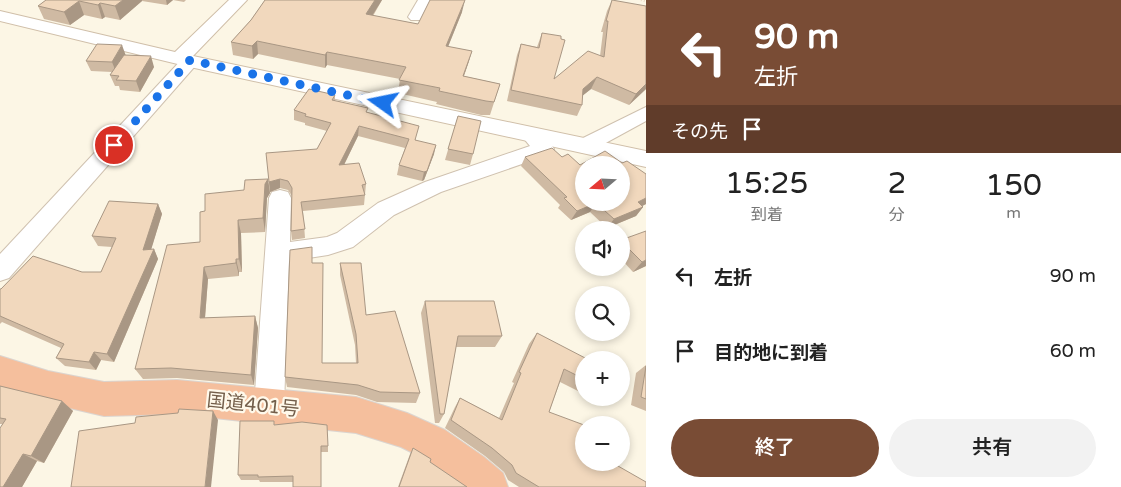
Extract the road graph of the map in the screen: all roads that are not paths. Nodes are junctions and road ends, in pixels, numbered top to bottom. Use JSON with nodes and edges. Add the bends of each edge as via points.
{"nodes":[{"id":1,"x":239,"y":0,"type":"edge"},
{"id":2,"x":425,"y":0,"type":"edge"},
{"id":3,"x":0,"y":16,"type":"edge"},
{"id":4,"x":416,"y":17,"type":"dead end"},
{"id":5,"x":185,"y":59,"type":"junction"},
{"id":6,"x":646,"y":113,"type":"edge"},
{"id":7,"x":531,"y":135,"type":"junction"},
{"id":8,"x":584,"y":146,"type":"junction"},
{"id":9,"x":646,"y":160,"type":"edge"},
{"id":10,"x":280,"y":198,"type":"dead end"},
{"id":11,"x":278,"y":252,"type":"junction"},
{"id":12,"x":0,"y":271,"type":"edge"},
{"id":13,"x":0,"y":372,"type":"edge"},
{"id":14,"x":269,"y":406,"type":"junction"},
{"id":15,"x":489,"y":487,"type":"edge"}],
"edges":[{"from":1,"to":5,"type":"street"},
{"from":2,"to":4,"type":"street"},
{"from":3,"to":5,"type":"street"},
{"from":5,"to":7,"type":"street"},
{"from":5,"to":12,"type":"street"},
{"from":6,"to":8,"type":"street"},
{"from":7,"to":8,"type":"street"},
{"from":7,"to":11,"type":"street","via":[[544,149],[426,190],[386,209],[345,240],[328,246]]},
{"from":8,"to":9,"type":"street"},
{"from":10,"to":11,"type":"street"},
{"from":11,"to":14,"type":"street"},
{"from":13,"to":14,"type":"highway","name":"国道401号","via":[[104,399],[177,397]]},
{"from":14,"to":15,"type":"highway","name":"国道401号","via":[[356,415],[408,430],[470,470]]}]}
